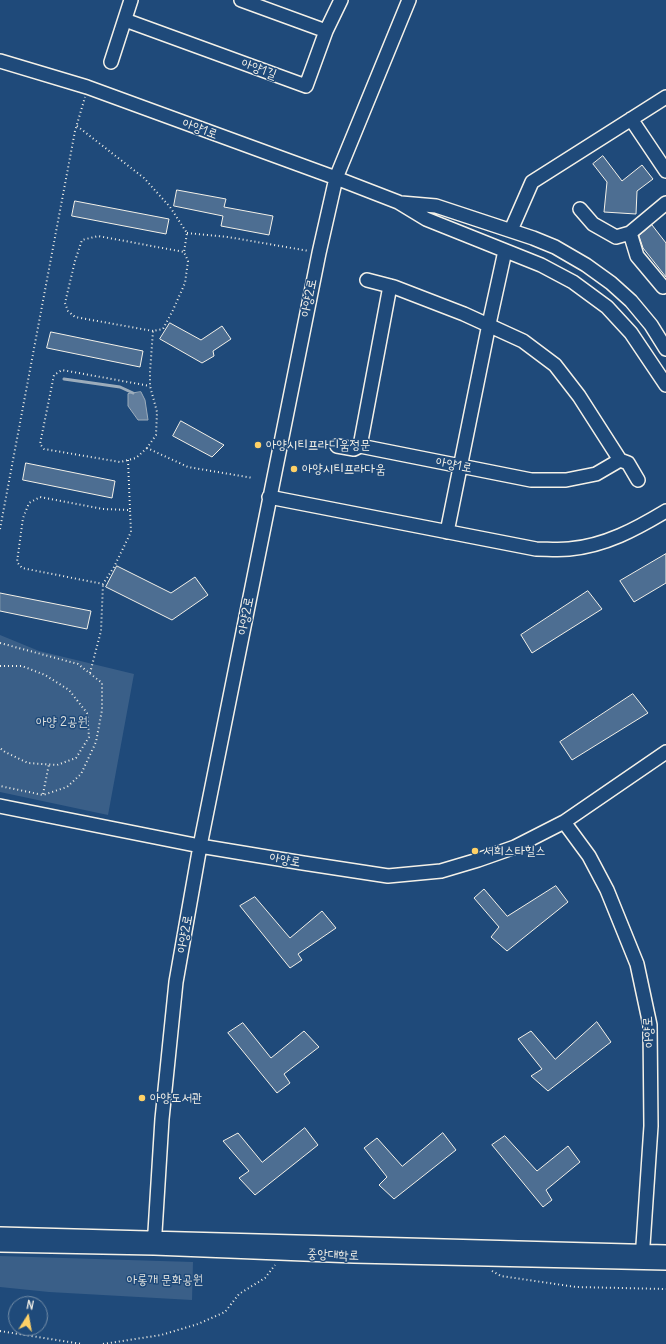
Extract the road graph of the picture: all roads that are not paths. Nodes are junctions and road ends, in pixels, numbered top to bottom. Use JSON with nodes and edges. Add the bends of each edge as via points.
{"nodes":[{"id":1,"x":132,"y":0,"type":"edge"},
{"id":2,"x":241,"y":0,"type":"edge"},
{"id":3,"x":341,"y":0,"type":"edge"},
{"id":4,"x":408,"y":1,"type":"edge"},
{"id":5,"x":125,"y":20,"type":"junction"},
{"id":6,"x":326,"y":32,"type":"junction"},
{"id":7,"x":0,"y":61,"type":"edge"},
{"id":8,"x":111,"y":62,"type":"dead end"},
{"id":9,"x":666,"y":97,"type":"edge"},
{"id":10,"x":631,"y":119,"type":"junction"},
{"id":11,"x":666,"y":171,"type":"edge"},
{"id":12,"x":336,"y":178,"type":"junction"},
{"id":13,"x":398,"y":202,"type":"junction"},
{"id":14,"x":666,"y":203,"type":"edge"},
{"id":15,"x":580,"y":209,"type":"dead end"},
{"id":16,"x":511,"y":230,"type":"junction"},
{"id":17,"x":630,"y":233,"type":"junction"},
{"id":18,"x":505,"y":251,"type":"junction"},
{"id":19,"x":368,"y":280,"type":"dead end"},
{"id":20,"x":390,"y":286,"type":"junction"},
{"id":21,"x":663,"y":287,"type":"dead end"},
{"id":22,"x":489,"y":324,"type":"junction"},
{"id":23,"x":666,"y":349,"type":"edge"},
{"id":24,"x":666,"y":385,"type":"edge"},
{"id":25,"x":337,"y":446,"type":"dead end"},
{"id":26,"x":360,"y":446,"type":"junction"},
{"id":27,"x":620,"y":460,"type":"junction"},
{"id":28,"x":460,"y":467,"type":"junction"},
{"id":29,"x":638,"y":480,"type":"dead end"},
{"id":30,"x":270,"y":497,"type":"junction"},
{"id":31,"x":666,"y":511,"type":"edge"},
{"id":32,"x":447,"y":532,"type":"junction"},
{"id":33,"x":666,"y":752,"type":"edge"},
{"id":34,"x":0,"y":806,"type":"edge"},
{"id":35,"x":564,"y":822,"type":"junction"},
{"id":36,"x":200,"y":846,"type":"junction"},
{"id":37,"x":0,"y":1234,"type":"edge"},
{"id":38,"x":154,"y":1243,"type":"junction"},
{"id":39,"x":0,"y":1245,"type":"edge"},
{"id":40,"x":666,"y":1252,"type":"edge"},
{"id":41,"x":642,"y":1257,"type":"junction"},
{"id":42,"x":666,"y":1263,"type":"edge"}],
"edges":[{"from":1,"to":5,"type":"street"},
{"from":2,"to":6,"type":"street"},
{"from":3,"to":6,"type":"street","name":"아양1길"},
{"from":4,"to":12,"type":"street","name":"아양2로"},
{"from":5,"to":6,"type":"street","name":"아양1길","via":[[306,86]]},
{"from":5,"to":8,"type":"street"},
{"from":7,"to":12,"type":"street","name":"아양1로","via":[[87,87]]},
{"from":9,"to":10,"type":"street"},
{"from":10,"to":11,"type":"street"},
{"from":10,"to":16,"type":"street","via":[[532,182]]},
{"from":12,"to":13,"type":"street","name":"아양1로"},
{"from":12,"to":30,"type":"street","name":"아양2로","via":[[318,253]]},
{"from":13,"to":16,"type":"street","name":"아양1로","via":[[436,206]]},
{"from":13,"to":18,"type":"street","name":"아양1로","via":[[426,219]]},
{"from":14,"to":17,"type":"street"},
{"from":15,"to":17,"type":"street","via":[[593,224],[616,237]]},
{"from":16,"to":23,"type":"street","name":"아양1로","via":[[555,247],[611,283],[651,325]]},
{"from":17,"to":21,"type":"street","via":[[637,256]]},
{"from":18,"to":22,"type":"street"},
{"from":18,"to":24,"type":"street","name":"아양1로","via":[[541,265],[573,282],[607,307],[631,333]]},
{"from":19,"to":20,"type":"street"},
{"from":20,"to":22,"type":"street"},
{"from":20,"to":26,"type":"street"},
{"from":22,"to":27,"type":"street","via":[[523,341],[555,365],[579,396]]},
{"from":22,"to":28,"type":"street"},
{"from":25,"to":26,"type":"street","name":"아양1로","via":[[354,449]]},
{"from":26,"to":28,"type":"street","name":"아양1로"},
{"from":27,"to":28,"type":"street","name":"아양1로","via":[[596,474],[566,480],[531,480]]},
{"from":27,"to":29,"type":"street","via":[[628,464]]},
{"from":28,"to":32,"type":"street"},
{"from":30,"to":32,"type":"street"},
{"from":30,"to":36,"type":"street","name":"아양2로"},
{"from":31,"to":32,"type":"street","via":[[604,542],[569,549],[536,549]]},
{"from":33,"to":35,"type":"street","name":"아양로"},
{"from":34,"to":36,"type":"street","name":"아양로"},
{"from":35,"to":36,"type":"street","name":"아양로","via":[[515,846],[478,860],[441,871],[388,876]]},
{"from":35,"to":41,"type":"street","name":"아양로","via":[[589,856],[606,890],[637,964],[650,1025],[651,1126]]},
{"from":36,"to":38,"type":"street","name":"아양2로","via":[[176,982],[162,1119]]},
{"from":37,"to":38,"type":"street","name":"중앙대학로"},
{"from":38,"to":39,"type":"street","name":"중앙대학로"},
{"from":38,"to":41,"type":"street","name":"중앙대학로"},
{"from":38,"to":41,"type":"street","name":"중앙대학로","via":[[354,1256]]},
{"from":40,"to":41,"type":"street","name":"중앙대학로"},
{"from":41,"to":42,"type":"street","name":"중앙대학로"}]}
